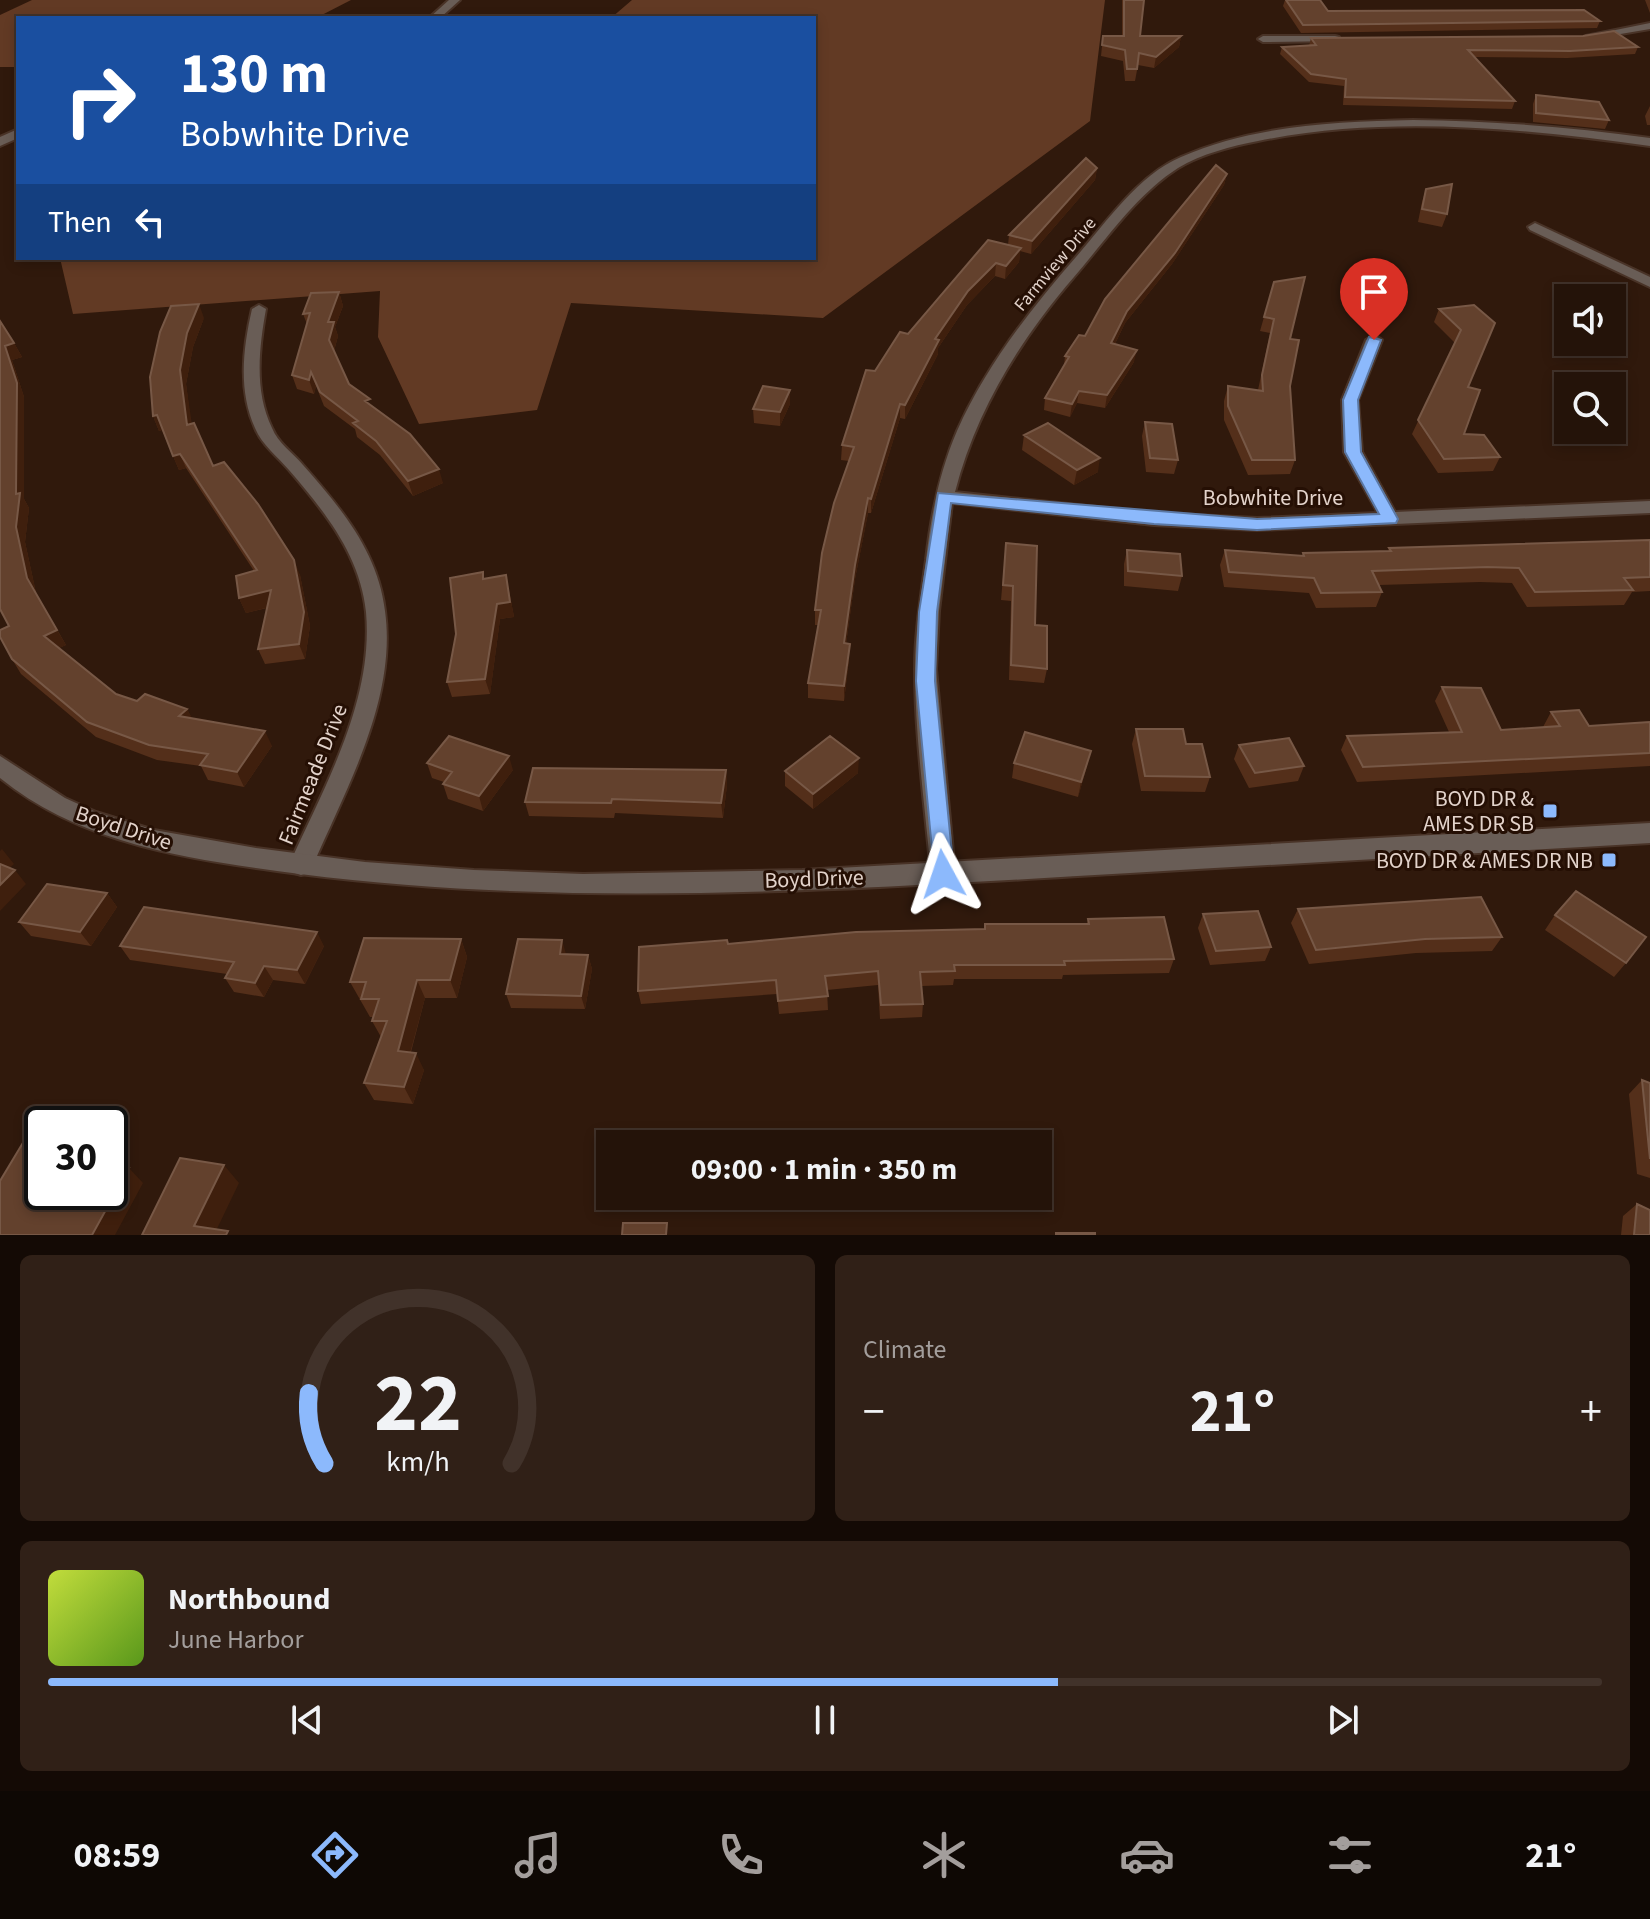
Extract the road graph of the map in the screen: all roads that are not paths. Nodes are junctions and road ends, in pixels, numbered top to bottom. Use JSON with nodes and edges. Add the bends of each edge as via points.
{"nodes":[{"id":1,"x":455,"y":0,"type":"edge"},
{"id":2,"x":436,"y":16,"type":"edge"},
{"id":3,"x":1650,"y":26,"type":"edge"},
{"id":4,"x":1580,"y":37,"type":"edge"},
{"id":5,"x":1263,"y":39,"type":"dead end"},
{"id":6,"x":1342,"y":39,"type":"edge"},
{"id":7,"x":1650,"y":142,"type":"edge"},
{"id":8,"x":1535,"y":227,"type":"dead end"},
{"id":9,"x":1650,"y":283,"type":"edge"},
{"id":10,"x":259,"y":309,"type":"dead end"},
{"id":11,"x":1374,"y":340,"type":"dead end"},
{"id":12,"x":944,"y":497,"type":"junction"},
{"id":13,"x":1650,"y":507,"type":"edge"},
{"id":14,"x":1390,"y":519,"type":"junction"},
{"id":15,"x":0,"y":765,"type":"edge"},
{"id":16,"x":1650,"y":833,"type":"edge"},
{"id":17,"x":301,"y":865,"type":"junction"},
{"id":18,"x":943,"y":874,"type":"junction"}],
"edges":[{"from":1,"to":2,"type":"street"},
{"from":3,"to":4,"type":"street"},
{"from":5,"to":6,"type":"street"},
{"from":7,"to":12,"type":"street","name":"Farmview Drive","via":[[1487,126],[1385,126],[1293,130],[1232,142],[1179,162],[1135,200],[1069,273],[998,366]]},
{"from":8,"to":9,"type":"street"},
{"from":10,"to":17,"type":"street","name":"Fairmeade Drive","via":[[250,384],[264,430],[339,518],[368,575],[376,626],[366,713]]},
{"from":11,"to":14,"type":"street","via":[[1350,400],[1353,452]]},
{"from":12,"to":14,"type":"street","name":"Bobwhite Drive","via":[[1154,519],[1257,524]]},
{"from":12,"to":18,"type":"street","name":"Farmview Drive","via":[[928,612],[925,681]]},
{"from":13,"to":14,"type":"street","name":"Bobwhite Drive"},
{"from":15,"to":17,"type":"street","name":"Boyd Drive","via":[[28,790],[159,843]]},
{"from":16,"to":18,"type":"street","name":"Boyd Drive"},
{"from":17,"to":18,"type":"street","name":"Boyd Drive","via":[[596,885]]}]}
